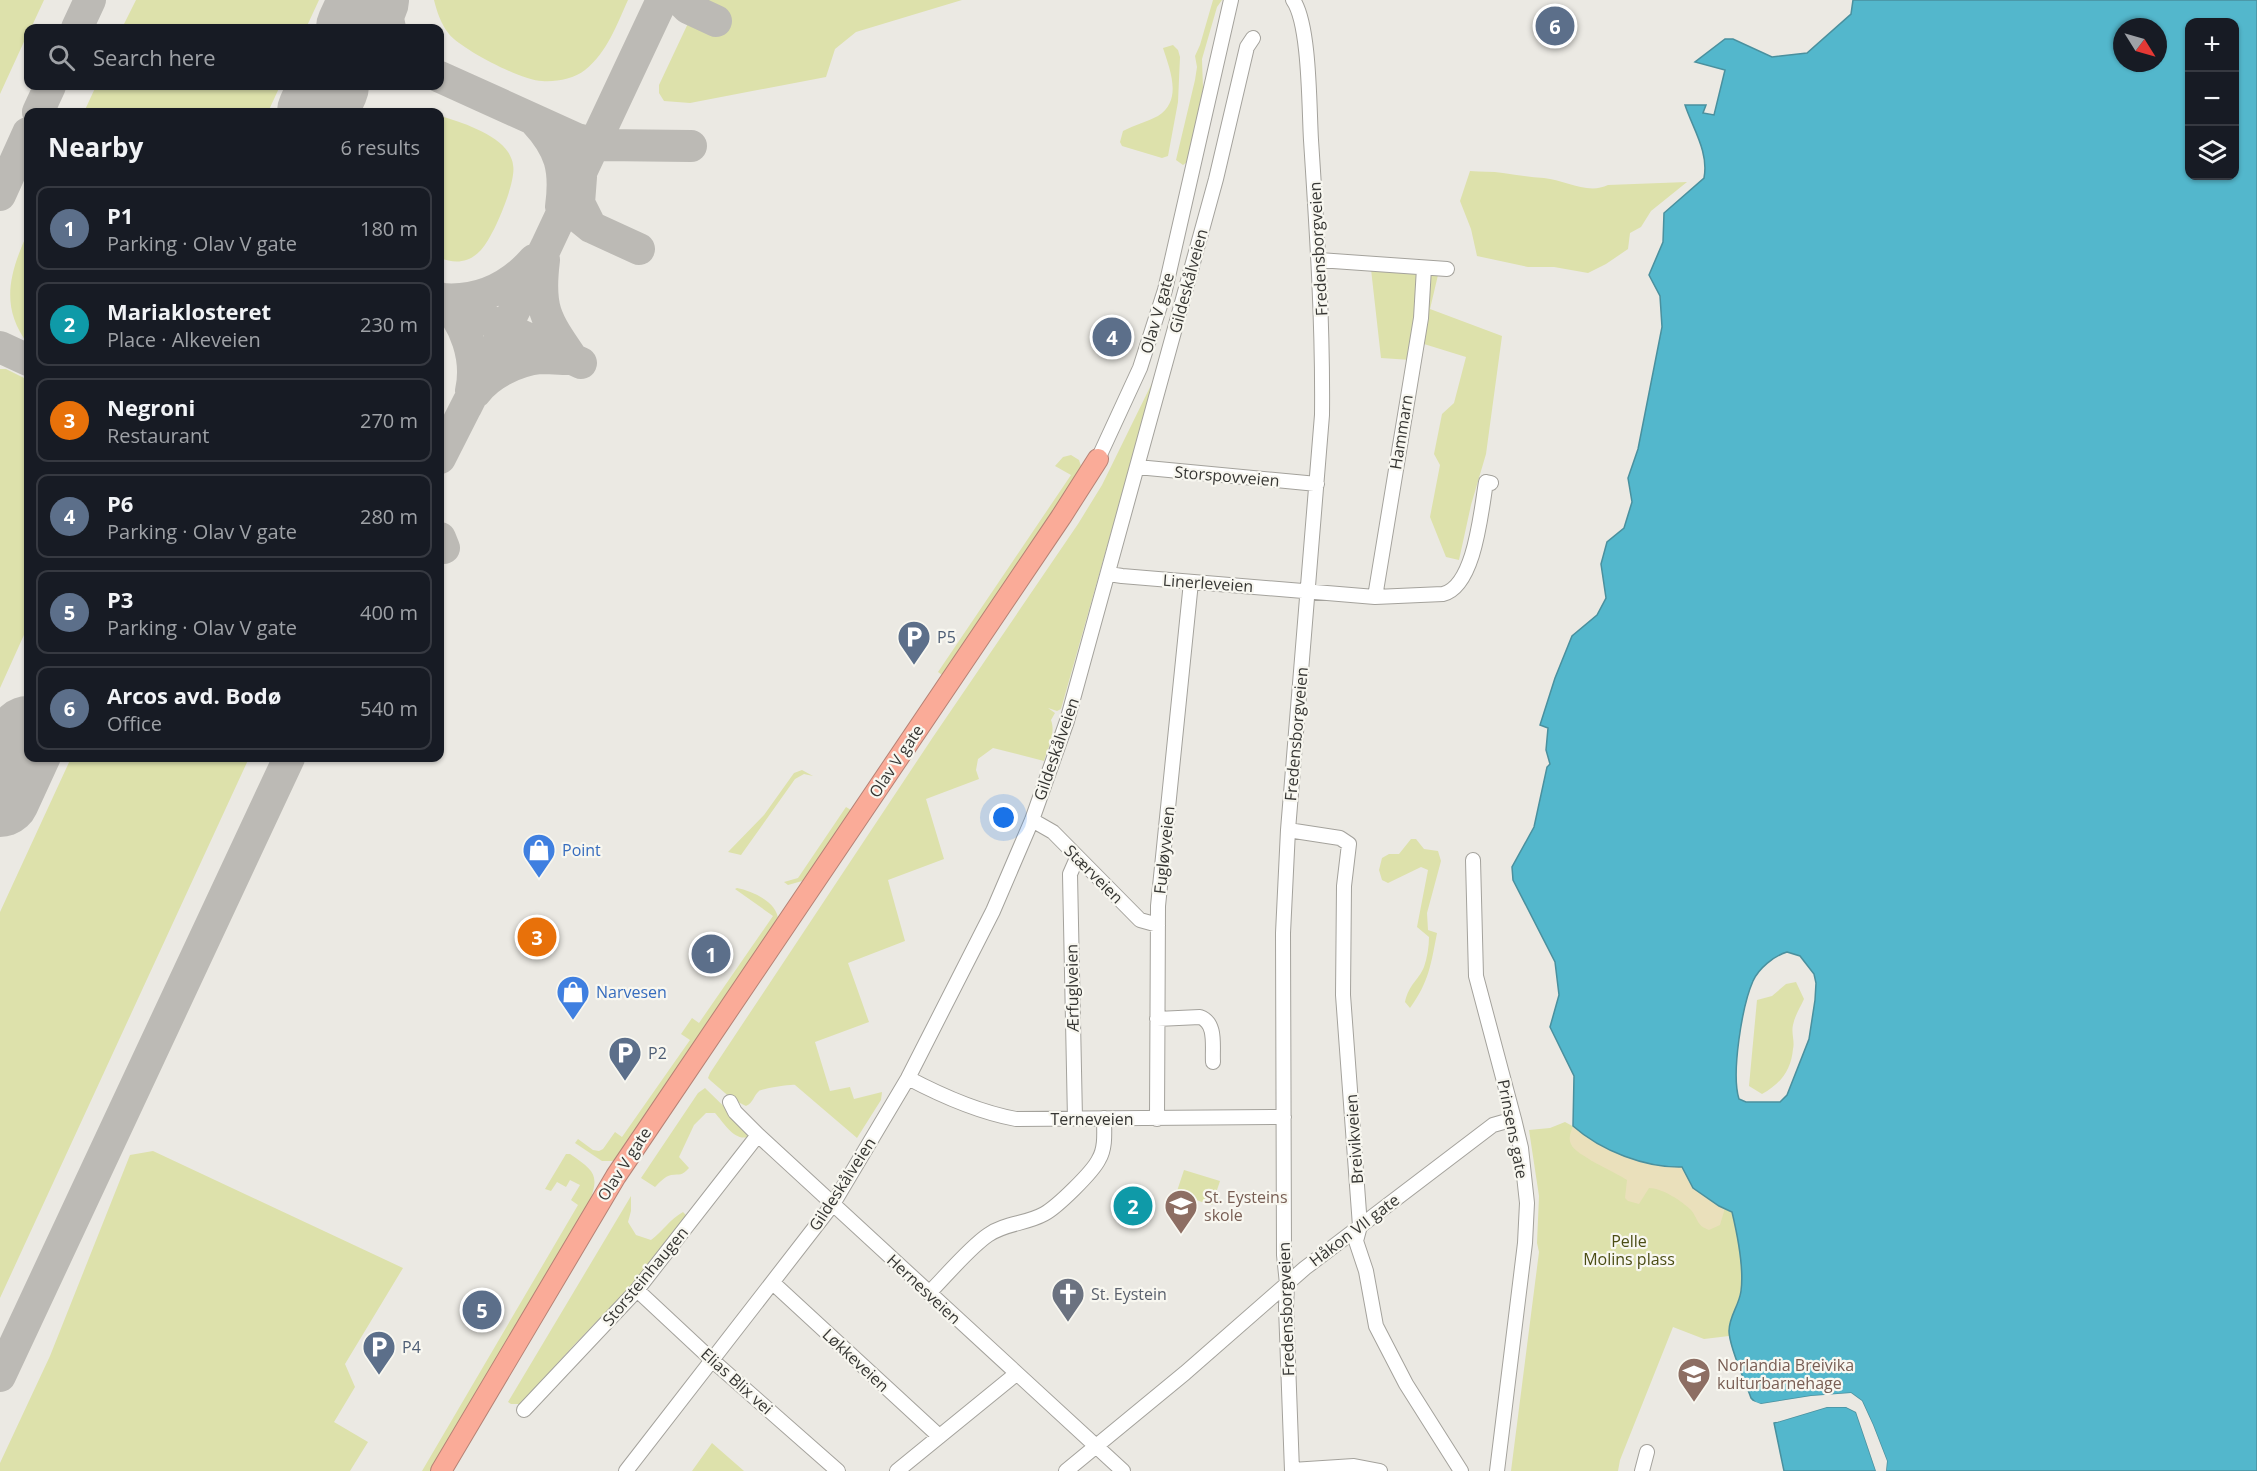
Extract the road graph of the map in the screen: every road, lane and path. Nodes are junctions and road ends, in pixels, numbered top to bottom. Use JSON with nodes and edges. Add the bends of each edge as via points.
{"nodes":[{"id":1,"x":1231,"y":0,"type":"edge"},
{"id":2,"x":1293,"y":0,"type":"edge"},
{"id":3,"x":1253,"y":38,"type":"dead end"},
{"id":4,"x":1320,"y":260,"type":"junction"},
{"id":5,"x":1424,"y":268,"type":"junction"},
{"id":6,"x":1447,"y":269,"type":"dead end"},
{"id":7,"x":1098,"y":459,"type":"joint"},
{"id":8,"x":1137,"y":467,"type":"junction"},
{"id":9,"x":1491,"y":483,"type":"dead end"},
{"id":10,"x":1317,"y":484,"type":"junction"},
{"id":11,"x":1109,"y":574,"type":"junction"},
{"id":12,"x":1191,"y":582,"type":"junction"},
{"id":13,"x":1308,"y":591,"type":"junction"},
{"id":14,"x":1375,"y":597,"type":"junction"},
{"id":15,"x":1032,"y":820,"type":"junction"},
{"id":16,"x":1288,"y":830,"type":"junction"},
{"id":17,"x":1077,"y":858,"type":"junction"},
{"id":18,"x":1473,"y":860,"type":"dead end"},
{"id":19,"x":1158,"y":925,"type":"junction"},
{"id":20,"x":1157,"y":1019,"type":"junction"},
{"id":21,"x":1213,"y":1062,"type":"dead end"},
{"id":22,"x":908,"y":1078,"type":"junction"},
{"id":23,"x":730,"y":1102,"type":"dead end"},
{"id":24,"x":1104,"y":1118,"type":"junction"},
{"id":25,"x":1284,"y":1118,"type":"junction"},
{"id":26,"x":1075,"y":1119,"type":"junction"},
{"id":27,"x":1157,"y":1119,"type":"junction"},
{"id":28,"x":1514,"y":1119,"type":"junction"},
{"id":29,"x":758,"y":1135,"type":"junction"},
{"id":30,"x":833,"y":1204,"type":"junction"},
{"id":31,"x":1360,"y":1226,"type":"junction"},
{"id":32,"x":773,"y":1283,"type":"junction"},
{"id":33,"x":1287,"y":1284,"type":"junction"},
{"id":34,"x":637,"y":1290,"type":"junction"},
{"id":35,"x":929,"y":1293,"type":"junction"},
{"id":36,"x":712,"y":1360,"type":"junction"},
{"id":37,"x":1016,"y":1374,"type":"junction"},
{"id":38,"x":524,"y":1410,"type":"dead end"},
{"id":39,"x":939,"y":1436,"type":"junction"},
{"id":40,"x":1096,"y":1446,"type":"junction"},
{"id":41,"x":1647,"y":1452,"type":"dead end"},
{"id":42,"x":441,"y":1471,"type":"edge"},
{"id":43,"x":626,"y":1471,"type":"edge"},
{"id":44,"x":838,"y":1471,"type":"edge"},
{"id":45,"x":897,"y":1471,"type":"edge"},
{"id":46,"x":1066,"y":1471,"type":"edge"},
{"id":47,"x":1123,"y":1471,"type":"edge"},
{"id":48,"x":1292,"y":1471,"type":"edge"},
{"id":49,"x":1380,"y":1471,"type":"edge"},
{"id":50,"x":1461,"y":1471,"type":"edge"},
{"id":51,"x":1497,"y":1471,"type":"edge"},
{"id":52,"x":1642,"y":1471,"type":"edge"}],
"edges":[{"from":1,"to":7,"type":"street","name":"Olav V gate","via":[[1165,290],[1140,368]]},
{"from":2,"to":4,"type":"street","name":"Fredensborgveien","via":[[1303,31]]},
{"from":3,"to":8,"type":"street","name":"Gildeskålveien","via":[[1247,47],[1216,179]]},
{"from":4,"to":5,"type":"street"},
{"from":4,"to":10,"type":"street","name":"Fredensborgveien","via":[[1323,349]]},
{"from":5,"to":6,"type":"street"},
{"from":5,"to":14,"type":"street","name":"Hammarn","via":[[1421,318]]},
{"from":7,"to":42,"type":"highway","name":"Olav V gate","via":[[616,1176]]},
{"from":8,"to":10,"type":"street","name":"Storspovveien"},
{"from":8,"to":11,"type":"street","name":"Gildeskålveien"},
{"from":9,"to":14,"type":"street","via":[[1486,482],[1470,561],[1458,586],[1443,594]]},
{"from":10,"to":13,"type":"street","name":"Fredensborgveien"},
{"from":11,"to":12,"type":"street","name":"Linerleveien"},
{"from":11,"to":15,"type":"street","name":"Gildeskålveien","via":[[1067,721]]},
{"from":12,"to":13,"type":"street","name":"Linerleveien"},
{"from":12,"to":19,"type":"street","name":"Fugløyveien"},
{"from":13,"to":14,"type":"street"},
{"from":13,"to":16,"type":"street","name":"Fredensborgveien"},
{"from":15,"to":17,"type":"street","name":"Stærveien","via":[[1053,832]]},
{"from":15,"to":22,"type":"street","name":"Gildeskålveien","via":[[993,911]]},
{"from":16,"to":25,"type":"street","name":"Fredensborgveien","via":[[1283,933]]},
{"from":16,"to":31,"type":"street","name":"Breivikveien","via":[[1340,838],[1349,844],[1342,985]]},
{"from":17,"to":19,"type":"street","name":"Stærveien","via":[[1140,920]]},
{"from":17,"to":26,"type":"street","name":"Ærfuglveien","via":[[1070,874]]},
{"from":18,"to":28,"type":"street","name":"Prinsens gate","via":[[1476,976]]},
{"from":19,"to":20,"type":"street","name":"Fugløyveien"},
{"from":20,"to":21,"type":"street","via":[[1205,1019],[1212,1029]]},
{"from":20,"to":27,"type":"street","name":"Fugløyveien"},
{"from":22,"to":26,"type":"street","name":"Terneveien","via":[[994,1115]]},
{"from":22,"to":30,"type":"street","name":"Gildeskålveien"},
{"from":23,"to":29,"type":"street","name":"Hernesveien"},
{"from":24,"to":26,"type":"street","name":"Terneveien"},
{"from":24,"to":27,"type":"street","name":"Terneveien"},
{"from":24,"to":35,"type":"street","via":[[1100,1159],[1091,1171],[1044,1215],[988,1234]]},
{"from":25,"to":27,"type":"street","name":"Terneveien"},
{"from":25,"to":33,"type":"street","name":"Fredensborgveien"},
{"from":28,"to":31,"type":"street","name":"Håkon VII gate","via":[[1493,1125]]},
{"from":28,"to":51,"type":"street","name":"Prinsens gate","via":[[1527,1203]]},
{"from":29,"to":30,"type":"street","name":"Hernesveien"},
{"from":29,"to":34,"type":"street","name":"Storsteinhaugen"},
{"from":30,"to":32,"type":"street","name":"Gildeskålveien"},
{"from":30,"to":35,"type":"street","name":"Hernesveien"},
{"from":31,"to":33,"type":"street","name":"Håkon VII gate"},
{"from":31,"to":50,"type":"street","name":"Breivikveien","via":[[1356,1241],[1376,1326],[1386,1350]]},
{"from":32,"to":36,"type":"street","name":"Gildeskålveien"},
{"from":32,"to":39,"type":"street","name":"Løkkeveien"},
{"from":33,"to":40,"type":"street","name":"Håkon VII gate"},
{"from":33,"to":48,"type":"street","name":"Fredensborgveien"},
{"from":34,"to":36,"type":"street","name":"Elias Blix vei"},
{"from":34,"to":38,"type":"street","name":"Storsteinhaugen"},
{"from":35,"to":37,"type":"street","name":"Hernesveien"},
{"from":36,"to":43,"type":"street","name":"Gildeskålveien"},
{"from":36,"to":44,"type":"street","name":"Elias Blix vei"},
{"from":37,"to":39,"type":"street"},
{"from":37,"to":40,"type":"street","name":"Hernesveien"},
{"from":39,"to":45,"type":"street"},
{"from":40,"to":46,"type":"street","name":"Håkon VII gate"},
{"from":40,"to":47,"type":"street","name":"Hernesveien"},
{"from":41,"to":52,"type":"street"},
{"from":48,"to":49,"type":"street","via":[[1354,1467]]}]}
